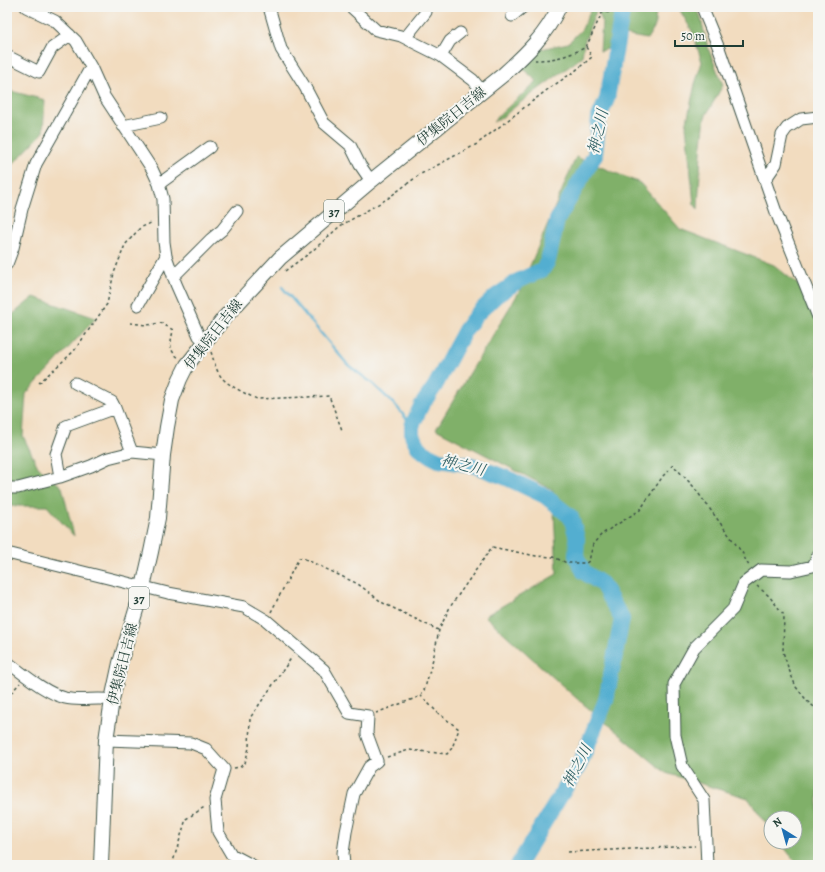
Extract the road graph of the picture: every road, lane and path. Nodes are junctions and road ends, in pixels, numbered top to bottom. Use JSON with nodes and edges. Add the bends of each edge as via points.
{"nodes":[{"id":1,"x":26,"y":7,"type":"edge"},
{"id":2,"x":269,"y":7,"type":"edge"},
{"id":3,"x":351,"y":7,"type":"edge"},
{"id":4,"x":522,"y":7,"type":"edge"},
{"id":5,"x":559,"y":7,"type":"edge"},
{"id":6,"x":654,"y":7,"type":"edge"},
{"id":7,"x":702,"y":7,"type":"edge"},
{"id":8,"x":426,"y":12,"type":"dead end"},
{"id":9,"x":512,"y":16,"type":"dead end"},
{"id":10,"x":460,"y":33,"type":"dead end"},
{"id":11,"x":70,"y":35,"type":"junction"},
{"id":12,"x":405,"y":38,"type":"junction"},
{"id":13,"x":586,"y":47,"type":"junction"},
{"id":14,"x":7,"y":56,"type":"edge"},
{"id":15,"x":441,"y":56,"type":"junction"},
{"id":16,"x":522,"y":58,"type":"junction"},
{"id":17,"x":91,"y":67,"type":"junction"},
{"id":18,"x":482,"y":91,"type":"junction"},
{"id":19,"x":818,"y":117,"type":"edge"},
{"id":20,"x":161,"y":118,"type":"dead end"},
{"id":21,"x":123,"y":126,"type":"junction"},
{"id":22,"x":210,"y":147,"type":"dead end"},
{"id":23,"x":765,"y":180,"type":"junction"},
{"id":24,"x":371,"y":181,"type":"junction"},
{"id":25,"x":159,"y":184,"type":"junction"},
{"id":26,"x":237,"y":211,"type":"dead end"},
{"id":27,"x":164,"y":216,"type":"junction"},
{"id":28,"x":166,"y":256,"type":"junction"},
{"id":29,"x":7,"y":264,"type":"edge"},
{"id":30,"x":283,"y":272,"type":"dead end"},
{"id":31,"x":173,"y":277,"type":"junction"},
{"id":32,"x":138,"y":305,"type":"dead end"},
{"id":33,"x":818,"y":317,"type":"edge"},
{"id":34,"x":130,"y":323,"type":"dead end"},
{"id":35,"x":205,"y":342,"type":"junction"},
{"id":36,"x":187,"y":365,"type":"junction"},
{"id":37,"x":39,"y":383,"type":"dead end"},
{"id":38,"x":75,"y":383,"type":"dead end"},
{"id":39,"x":115,"y":408,"type":"junction"},
{"id":40,"x":342,"y":430,"type":"dead end"},
{"id":41,"x":132,"y":452,"type":"junction"},
{"id":42,"x":163,"y":455,"type":"junction"},
{"id":43,"x":60,"y":477,"type":"junction"},
{"id":44,"x":8,"y":489,"type":"edge"},
{"id":45,"x":7,"y":553,"type":"edge"},
{"id":46,"x":818,"y":555,"type":"edge"},
{"id":47,"x":754,"y":576,"type":"junction"},
{"id":48,"x":143,"y":587,"type":"junction"},
{"id":49,"x":267,"y":621,"type":"junction"},
{"id":50,"x":439,"y":630,"type":"junction"},
{"id":51,"x":299,"y":648,"type":"junction"},
{"id":52,"x":7,"y":662,"type":"edge"},
{"id":53,"x":27,"y":676,"type":"junction"},
{"id":54,"x":421,"y":696,"type":"junction"},
{"id":55,"x":7,"y":697,"type":"edge"},
{"id":56,"x":112,"y":700,"type":"junction"},
{"id":57,"x":818,"y":710,"type":"edge"},
{"id":58,"x":368,"y":716,"type":"junction"},
{"id":59,"x":106,"y":740,"type":"junction"},
{"id":60,"x":377,"y":761,"type":"junction"},
{"id":61,"x":224,"y":769,"type":"junction"},
{"id":62,"x":215,"y":800,"type":"junction"},
{"id":63,"x":705,"y":845,"type":"junction"},
{"id":64,"x":568,"y":852,"type":"dead end"},
{"id":65,"x":102,"y":865,"type":"edge"},
{"id":66,"x":172,"y":865,"type":"edge"},
{"id":67,"x":252,"y":865,"type":"edge"},
{"id":68,"x":344,"y":865,"type":"edge"},
{"id":69,"x":707,"y":865,"type":"edge"}],
"edges":[{"from":1,"to":11,"type":"street","via":[[55,21]]},
{"from":2,"to":24,"type":"street","via":[[282,49],[324,123],[350,145]]},
{"from":3,"to":12,"type":"street","via":[[376,30]]},
{"from":4,"to":9,"type":"street"},
{"from":5,"to":16,"type":"main road","name":"伊集院日吉線","number":"37","via":[[536,44]]},
{"from":6,"to":13,"type":"path","via":[[602,13]]},
{"from":7,"to":23,"type":"street"},
{"from":8,"to":12,"type":"street"},
{"from":10,"to":15,"type":"street","via":[[450,41]]},
{"from":11,"to":14,"type":"street","via":[[52,48],[39,72]]},
{"from":11,"to":17,"type":"street"},
{"from":12,"to":15,"type":"street"},
{"from":13,"to":16,"type":"path","via":[[553,60]]},
{"from":13,"to":30,"type":"path","via":[[592,57],[477,144],[419,175],[387,199],[340,226],[311,252]]},
{"from":15,"to":18,"type":"street","via":[[473,80]]},
{"from":16,"to":18,"type":"main road","name":"伊集院日吉線","number":"37"},
{"from":17,"to":21,"type":"street","via":[[104,96]]},
{"from":17,"to":29,"type":"street","via":[[36,164]]},
{"from":18,"to":24,"type":"main road","name":"伊集院日吉線","number":"37"},
{"from":19,"to":23,"type":"street","via":[[801,119],[787,128],[782,135],[776,164]]},
{"from":20,"to":21,"type":"street"},
{"from":21,"to":25,"type":"street","via":[[149,164]]},
{"from":22,"to":25,"type":"street"},
{"from":23,"to":33,"type":"street"},
{"from":24,"to":35,"type":"main road","name":"伊集院日吉線","number":"37","via":[[280,258],[244,295]]},
{"from":25,"to":27,"type":"street"},
{"from":26,"to":31,"type":"street","via":[[222,230]]},
{"from":27,"to":28,"type":"street"},
{"from":27,"to":37,"type":"path","via":[[140,228],[126,244],[114,273],[107,304],[74,351]]},
{"from":28,"to":31,"type":"street"},
{"from":28,"to":32,"type":"street"},
{"from":31,"to":35,"type":"street","via":[[199,336]]},
{"from":34,"to":36,"type":"path","via":[[147,325],[161,322],[173,330],[170,348],[172,353]]},
{"from":35,"to":36,"type":"main road","name":"伊集院日吉線","number":"37"},
{"from":35,"to":40,"type":"path","via":[[222,378],[250,396],[257,399],[329,396]]},
{"from":36,"to":42,"type":"main road","name":"伊集院日吉線","number":"37","via":[[172,400]]},
{"from":38,"to":39,"type":"street","via":[[112,402]]},
{"from":39,"to":41,"type":"street"},
{"from":39,"to":43,"type":"street","via":[[66,426],[56,454]]},
{"from":41,"to":42,"type":"street"},
{"from":41,"to":43,"type":"street","via":[[108,458]]},
{"from":42,"to":48,"type":"main road","name":"伊集院日吉線","number":"37","via":[[158,518]]},
{"from":43,"to":44,"type":"street"},
{"from":45,"to":48,"type":"street"},
{"from":46,"to":47,"type":"street","via":[[813,566],[791,571],[761,570]]},
{"from":47,"to":50,"type":"path","via":[[743,554],[693,486],[673,465],[640,510],[602,534],[593,544],[586,563],[566,563],[553,558],[492,547],[450,607]]},
{"from":47,"to":57,"type":"path","via":[[758,588],[769,596],[784,615],[783,652],[788,667],[796,687]]},
{"from":47,"to":63,"type":"street","via":[[744,583],[733,609],[694,648],[674,684],[675,735],[682,766],[704,800]]},
{"from":48,"to":49,"type":"street","via":[[244,607]]},
{"from":48,"to":56,"type":"main road","name":"伊集院日吉線","number":"37","via":[[120,663]]},
{"from":49,"to":50,"type":"path","via":[[299,558],[358,584],[383,603]]},
{"from":49,"to":51,"type":"street"},
{"from":50,"to":54,"type":"path"},
{"from":51,"to":58,"type":"street","via":[[324,670],[349,713]]},
{"from":51,"to":61,"type":"path","via":[[250,718],[249,748],[245,763],[240,767]]},
{"from":52,"to":53,"type":"street"},
{"from":53,"to":55,"type":"path"},
{"from":53,"to":56,"type":"street","via":[[50,692],[65,698],[84,701]]},
{"from":54,"to":58,"type":"path"},
{"from":54,"to":60,"type":"path","via":[[459,729],[452,748],[446,754],[409,750]]},
{"from":56,"to":59,"type":"main road","name":"伊集院日吉線","number":"37"},
{"from":58,"to":60,"type":"street","via":[[368,734]]},
{"from":59,"to":61,"type":"street","via":[[191,743],[206,749]]},
{"from":59,"to":65,"type":"main road","name":"伊集院日吉線","number":"37"},
{"from":60,"to":68,"type":"street","via":[[369,767],[354,794],[343,852]]},
{"from":61,"to":62,"type":"street"},
{"from":62,"to":66,"type":"path","via":[[186,819]]},
{"from":62,"to":67,"type":"street","via":[[218,832],[231,854]]},
{"from":63,"to":64,"type":"path"},
{"from":63,"to":69,"type":"street"}]}
